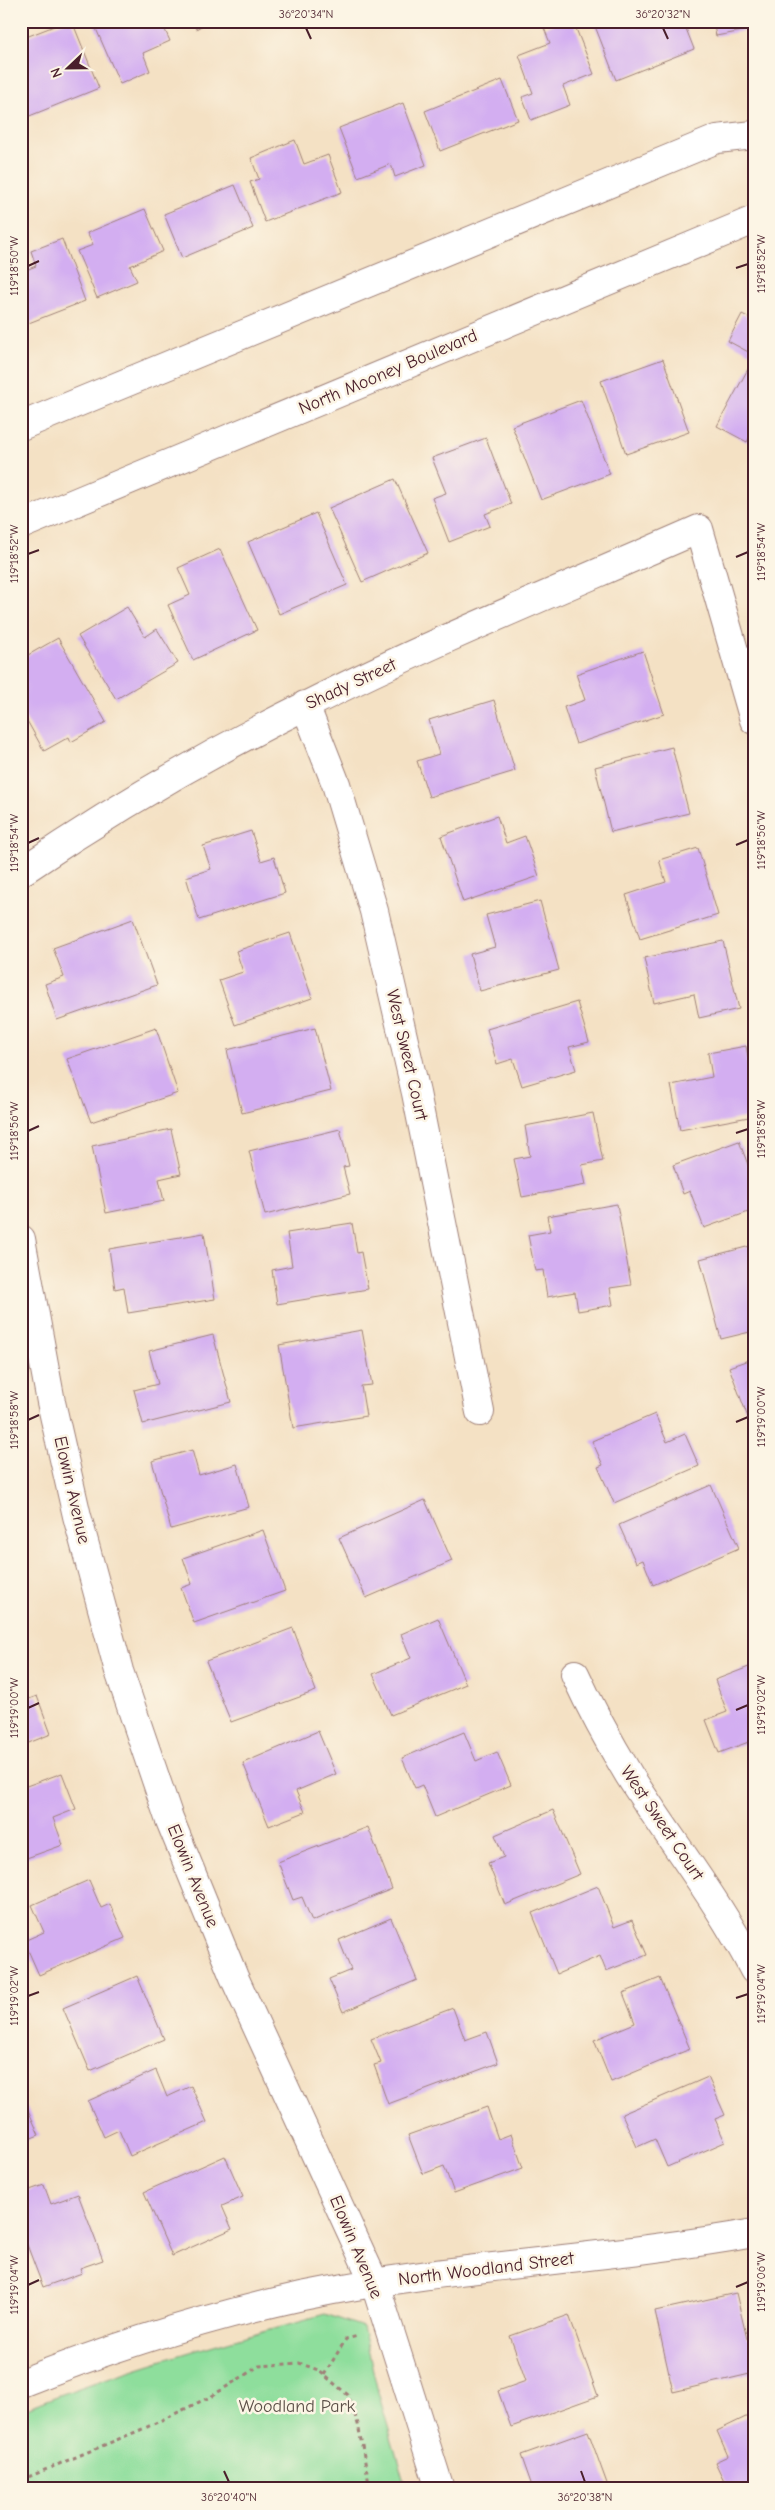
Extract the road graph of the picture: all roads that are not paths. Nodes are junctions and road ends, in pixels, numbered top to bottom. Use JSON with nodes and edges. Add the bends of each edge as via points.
{"nodes":[{"id":1,"x":754,"y":135,"type":"edge"},
{"id":2,"x":754,"y":220,"type":"edge"},
{"id":3,"x":21,"y":426,"type":"edge"},
{"id":4,"x":21,"y":525,"type":"edge"},
{"id":5,"x":305,"y":705,"type":"junction"},
{"id":6,"x":754,"y":720,"type":"edge"},
{"id":7,"x":21,"y":872,"type":"edge"},
{"id":8,"x":21,"y":1239,"type":"edge"},
{"id":9,"x":480,"y":1412,"type":"dead end"},
{"id":10,"x":574,"y":1674,"type":"dead end"},
{"id":11,"x":754,"y":1970,"type":"edge"},
{"id":12,"x":754,"y":2233,"type":"edge"},
{"id":13,"x":375,"y":2284,"type":"junction"},
{"id":14,"x":21,"y":2383,"type":"edge"},
{"id":15,"x":440,"y":2489,"type":"edge"}],
"edges":[{"from":1,"to":3,"type":"street","via":[[717,139]]},
{"from":2,"to":4,"type":"street","name":"North Mooney Boulevard"},
{"from":5,"to":6,"type":"street","name":"Shady Street","via":[[699,529]]},
{"from":5,"to":7,"type":"street","name":"Shady Street","via":[[95,822]]},
{"from":5,"to":9,"type":"street","name":"West Sweet Court","via":[[336,784],[374,910],[416,1093]]},
{"from":8,"to":13,"type":"street","name":"Elowin Avenue","via":[[51,1402],[77,1516],[129,1698],[169,1818],[234,1977]]},
{"from":10,"to":11,"type":"street","name":"West Sweet Court","via":[[630,1776],[714,1901]]},
{"from":12,"to":13,"type":"street","name":"North Woodland Street"},
{"from":13,"to":14,"type":"street","name":"North Woodland Street","via":[[302,2296],[205,2321],[115,2348]]},
{"from":13,"to":15,"type":"street","name":"Elowin Avenue"}]}
